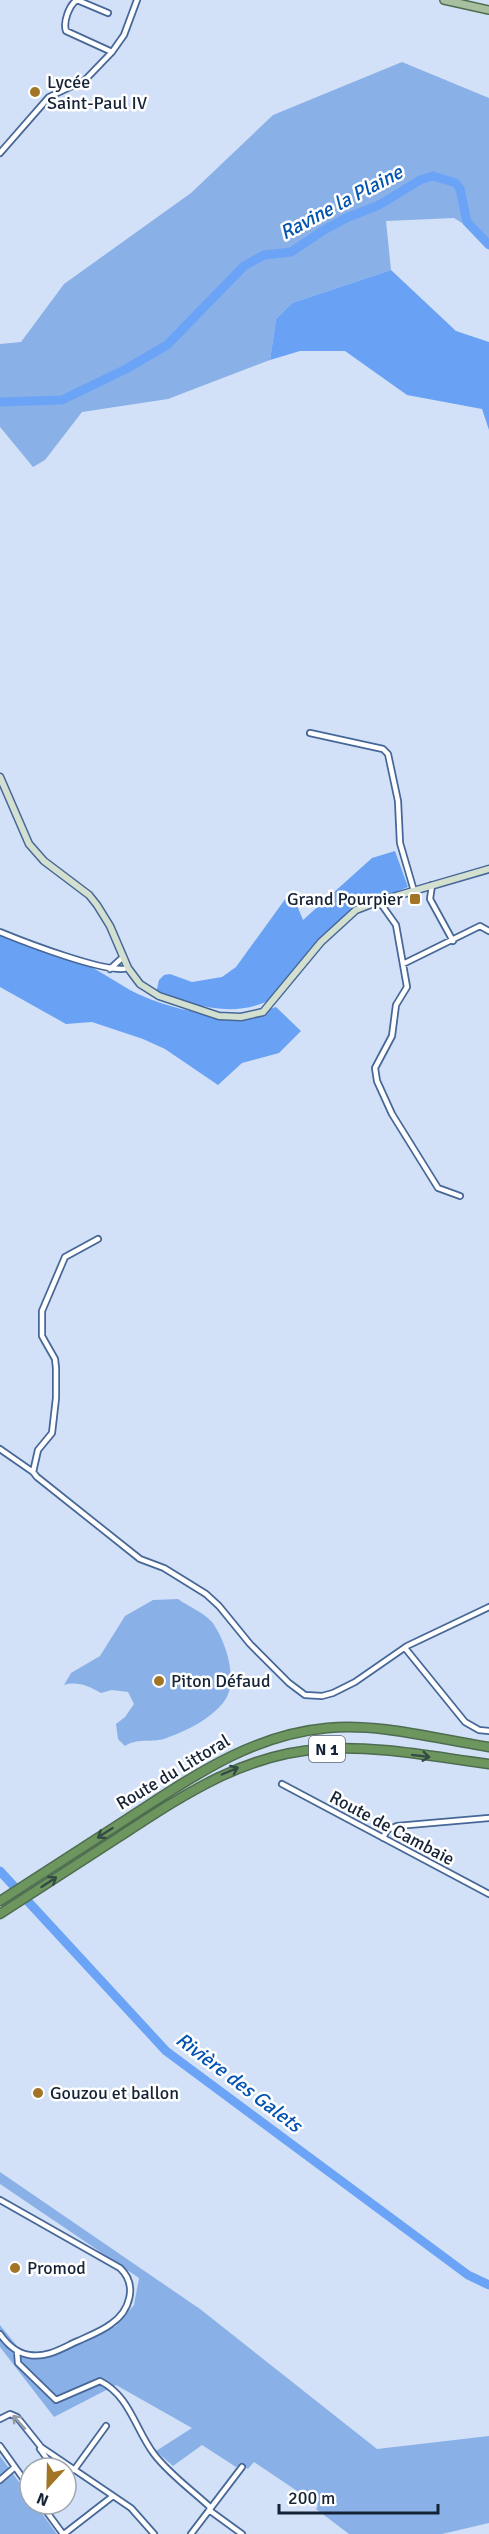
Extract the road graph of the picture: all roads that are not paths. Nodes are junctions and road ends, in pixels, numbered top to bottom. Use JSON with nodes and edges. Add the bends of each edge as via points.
{"nodes":[{"id":1,"x":77,"y":0,"type":"edge"},
{"id":2,"x":137,"y":0,"type":"edge"},
{"id":3,"x":444,"y":0,"type":"edge"},
{"id":4,"x":489,"y":10,"type":"edge"},
{"id":5,"x":108,"y":13,"type":"dead end"},
{"id":6,"x":112,"y":52,"type":"junction"},
{"id":7,"x":0,"y":153,"type":"edge"},
{"id":8,"x":310,"y":733,"type":"dead end"},
{"id":9,"x":0,"y":777,"type":"edge"},
{"id":10,"x":489,"y":869,"type":"edge"},
{"id":11,"x":432,"y":885,"type":"junction"},
{"id":12,"x":414,"y":891,"type":"junction"},
{"id":13,"x":379,"y":901,"type":"junction"},
{"id":14,"x":489,"y":931,"type":"edge"},
{"id":15,"x":0,"y":932,"type":"edge"},
{"id":16,"x":453,"y":941,"type":"junction"},
{"id":17,"x":123,"y":957,"type":"junction"},
{"id":18,"x":403,"y":964,"type":"junction"},
{"id":19,"x":128,"y":968,"type":"junction"},
{"id":20,"x":110,"y":969,"type":"junction"},
{"id":21,"x":460,"y":1197,"type":"dead end"},
{"id":22,"x":98,"y":1239,"type":"dead end"},
{"id":23,"x":0,"y":1449,"type":"edge"},
{"id":24,"x":33,"y":1472,"type":"junction"},
{"id":25,"x":489,"y":1607,"type":"edge"},
{"id":26,"x":405,"y":1648,"type":"junction"},
{"id":27,"x":489,"y":1731,"type":"edge"},
{"id":28,"x":489,"y":1747,"type":"edge"},
{"id":29,"x":487,"y":1764,"type":"edge"},
{"id":30,"x":282,"y":1784,"type":"dead end"},
{"id":31,"x":489,"y":1818,"type":"edge"},
{"id":32,"x":382,"y":1838,"type":"junction"},
{"id":33,"x":489,"y":1894,"type":"edge"},
{"id":34,"x":0,"y":1901,"type":"edge"},
{"id":35,"x":0,"y":1914,"type":"edge"},
{"id":36,"x":0,"y":2200,"type":"edge"},
{"id":37,"x":0,"y":2334,"type":"edge"},
{"id":38,"x":17,"y":2350,"type":"junction"},
{"id":39,"x":0,"y":2419,"type":"edge"},
{"id":40,"x":106,"y":2426,"type":"dead end"},
{"id":41,"x":35,"y":2442,"type":"junction"},
{"id":42,"x":0,"y":2446,"type":"edge"},
{"id":43,"x":45,"y":2456,"type":"edge"},
{"id":44,"x":54,"y":2456,"type":"edge"},
{"id":45,"x":78,"y":2464,"type":"edge"},
{"id":46,"x":15,"y":2467,"type":"junction"},
{"id":47,"x":242,"y":2467,"type":"dead end"},
{"id":48,"x":18,"y":2471,"type":"edge"},
{"id":49,"x":78,"y":2473,"type":"edge"},
{"id":50,"x":0,"y":2480,"type":"edge"},
{"id":51,"x":113,"y":2496,"type":"junction"},
{"id":52,"x":210,"y":2509,"type":"junction"},
{"id":53,"x":50,"y":2516,"type":"edge"},
{"id":54,"x":63,"y":2534,"type":"edge"},
{"id":55,"x":153,"y":2534,"type":"edge"},
{"id":56,"x":191,"y":2534,"type":"edge"},
{"id":57,"x":242,"y":2534,"type":"edge"}],
"edges":[{"from":1,"to":5,"type":"street"},
{"from":1,"to":6,"type":"street","via":[[65,23],[66,30]]},
{"from":2,"to":6,"type":"street","via":[[124,35]]},
{"from":3,"to":4,"type":"main road"},
{"from":6,"to":7,"type":"street","via":[[85,80],[49,97]]},
{"from":8,"to":12,"type":"street","via":[[383,749],[388,754],[398,801],[400,843]]},
{"from":9,"to":17,"type":"main road","via":[[29,844],[97,905]]},
{"from":10,"to":11,"type":"main road"},
{"from":11,"to":12,"type":"main road"},
{"from":11,"to":16,"type":"street","via":[[430,899]]},
{"from":12,"to":13,"type":"main road"},
{"from":13,"to":18,"type":"street","via":[[396,926]]},
{"from":13,"to":19,"type":"main road","via":[[343,920],[267,1008],[255,1016],[219,1016],[177,1004],[147,989]]},
{"from":14,"to":16,"type":"street","via":[[480,926]]},
{"from":15,"to":20,"type":"street"},
{"from":16,"to":18,"type":"street"},
{"from":17,"to":19,"type":"main road"},
{"from":17,"to":20,"type":"street"},
{"from":18,"to":21,"type":"street","via":[[406,988],[396,1005],[392,1036],[375,1068],[377,1081],[392,1114],[438,1188]]},
{"from":19,"to":20,"type":"street"},
{"from":22,"to":24,"type":"street","via":[[65,1257],[41,1317],[42,1336],[55,1359],[56,1398],[52,1433],[38,1450]]},
{"from":23,"to":24,"type":"street"},
{"from":24,"to":26,"type":"street","via":[[135,1555],[206,1594],[250,1644],[305,1695],[322,1696],[355,1682]]},
{"from":25,"to":26,"type":"street"},
{"from":26,"to":27,"type":"street","via":[[465,1722]]},
{"from":28,"to":34,"type":"highway","name":"Route du Littoral","number":"N 1","one_way":true,"via":[[357,1728],[305,1731],[260,1742],[172,1789]]},
{"from":35,"to":29,"type":"highway","name":"Route du Littoral","number":"N 1","one_way":true,"via":[[178,1798],[238,1768],[276,1756],[343,1749]]},
{"from":30,"to":32,"type":"street","name":"Route de Cambaie"},
{"from":31,"to":32,"type":"street","via":[[397,1826],[387,1830]]},
{"from":32,"to":33,"type":"street","name":"Route de Cambaie"},
{"from":36,"to":38,"type":"street","via":[[120,2268],[129,2279],[129,2297],[121,2315],[111,2324],[52,2354],[36,2356]]},
{"from":37,"to":38,"type":"street"},
{"from":38,"to":52,"type":"street","via":[[18,2363],[56,2400],[100,2381],[114,2388],[154,2454]]},
{"from":41,"to":39,"type":"street","one_way":true,"via":[[14,2415]]},
{"from":40,"to":45,"type":"street"},
{"from":41,"to":43,"type":"street"},
{"from":41,"to":44,"type":"street"},
{"from":42,"to":46,"type":"street"},
{"from":46,"to":48,"type":"street"},
{"from":46,"to":50,"type":"street"},
{"from":47,"to":52,"type":"street"},
{"from":49,"to":51,"type":"street"},
{"from":51,"to":54,"type":"street"},
{"from":51,"to":55,"type":"street","via":[[135,2512]]},
{"from":52,"to":56,"type":"street"},
{"from":52,"to":57,"type":"street"},
{"from":53,"to":54,"type":"street"}]}
